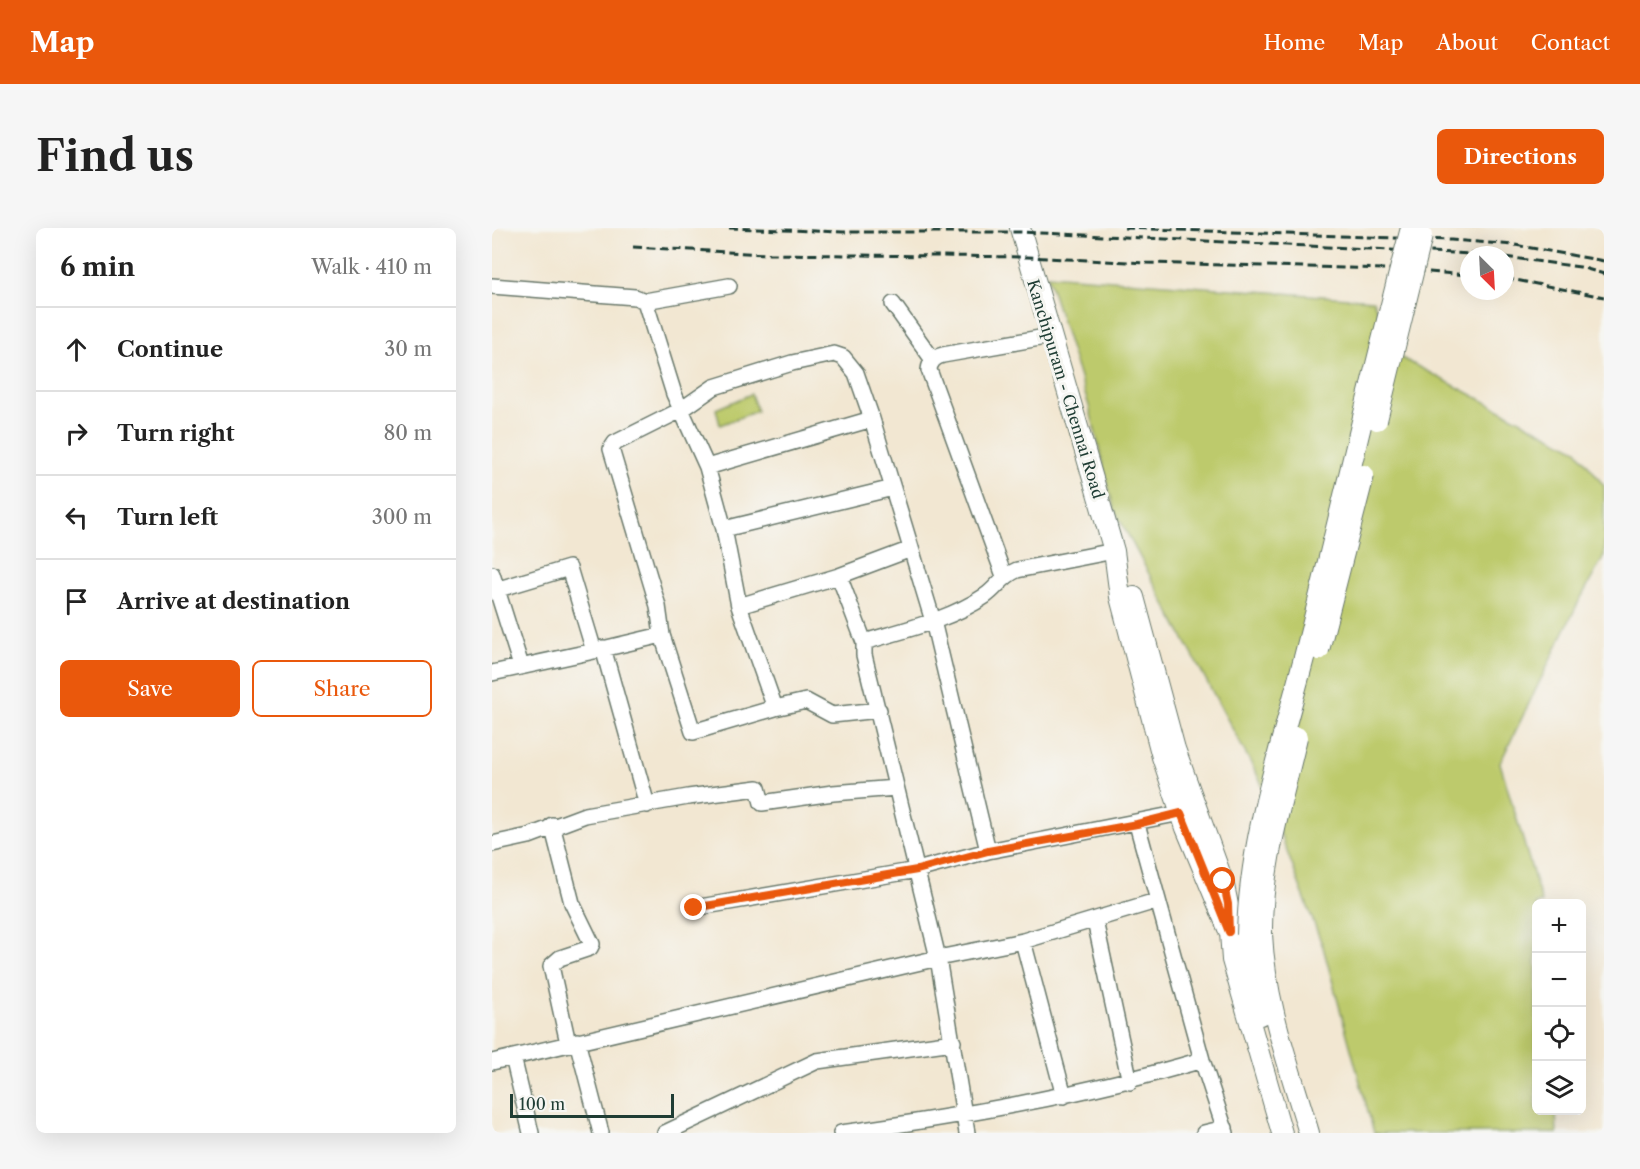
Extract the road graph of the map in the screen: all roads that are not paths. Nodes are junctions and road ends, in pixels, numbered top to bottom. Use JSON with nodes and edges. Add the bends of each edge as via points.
{"nodes":[{"id":1,"x":1020,"y":228,"type":"edge"},
{"id":2,"x":1411,"y":228,"type":"edge"},
{"id":3,"x":1425,"y":228,"type":"edge"},
{"id":4,"x":492,"y":286,"type":"edge"},
{"id":5,"x":729,"y":286,"type":"dead end"},
{"id":6,"x":645,"y":301,"type":"junction"},
{"id":7,"x":893,"y":304,"type":"dead end"},
{"id":8,"x":1051,"y":336,"type":"junction"},
{"id":9,"x":933,"y":360,"type":"junction"},
{"id":10,"x":681,"y":410,"type":"junction"},
{"id":11,"x":872,"y":419,"type":"junction"},
{"id":12,"x":707,"y":467,"type":"junction"},
{"id":13,"x":893,"y":488,"type":"junction"},
{"id":14,"x":724,"y":530,"type":"junction"},
{"id":15,"x":911,"y":549,"type":"junction"},
{"id":16,"x":1114,"y":551,"type":"junction"},
{"id":17,"x":492,"y":574,"type":"edge"},
{"id":18,"x":839,"y":576,"type":"junction"},
{"id":19,"x":1004,"y":576,"type":"junction"},
{"id":20,"x":495,"y":590,"type":"edge"},
{"id":21,"x":739,"y":606,"type":"junction"},
{"id":22,"x":933,"y":621,"type":"junction"},
{"id":23,"x":662,"y":635,"type":"junction"},
{"id":24,"x":864,"y":642,"type":"junction"},
{"id":25,"x":598,"y":650,"type":"junction"},
{"id":26,"x":521,"y":666,"type":"junction"},
{"id":27,"x":492,"y":673,"type":"edge"},
{"id":28,"x":775,"y":708,"type":"junction"},
{"id":29,"x":879,"y":710,"type":"junction"},
{"id":30,"x":896,"y":788,"type":"junction"},
{"id":31,"x":647,"y":805,"type":"junction"},
{"id":32,"x":1181,"y":813,"type":"junction"},
{"id":33,"x":1137,"y":824,"type":"junction"},
{"id":34,"x":552,"y":825,"type":"junction"},
{"id":35,"x":492,"y":843,"type":"edge"},
{"id":36,"x":988,"y":851,"type":"junction"},
{"id":37,"x":917,"y":870,"type":"junction"},
{"id":38,"x":1156,"y":901,"type":"junction"},
{"id":39,"x":694,"y":908,"type":"dead end"},
{"id":40,"x":1095,"y":921,"type":"junction"},
{"id":41,"x":1246,"y":933,"type":"junction"},
{"id":42,"x":1023,"y":941,"type":"junction"},
{"id":43,"x":938,"y":958,"type":"junction"},
{"id":44,"x":573,"y":1042,"type":"junction"},
{"id":45,"x":952,"y":1042,"type":"junction"},
{"id":46,"x":513,"y":1057,"type":"junction"},
{"id":47,"x":1202,"y":1060,"type":"junction"},
{"id":48,"x":492,"y":1062,"type":"edge"},
{"id":49,"x":1130,"y":1082,"type":"junction"},
{"id":50,"x":1064,"y":1096,"type":"junction"},
{"id":51,"x":964,"y":1116,"type":"junction"},
{"id":52,"x":1225,"y":1131,"type":"edge"},
{"id":53,"x":531,"y":1133,"type":"edge"},
{"id":54,"x":601,"y":1133,"type":"edge"},
{"id":55,"x":665,"y":1133,"type":"edge"},
{"id":56,"x":841,"y":1133,"type":"edge"},
{"id":57,"x":967,"y":1133,"type":"edge"},
{"id":58,"x":1204,"y":1133,"type":"edge"},
{"id":59,"x":1282,"y":1133,"type":"edge"},
{"id":60,"x":1294,"y":1133,"type":"edge"},
{"id":61,"x":1309,"y":1133,"type":"edge"}],
"edges":[{"from":1,"to":8,"type":"main road","name":"Kanchipuram - Chennai Road"},
{"from":2,"to":41,"type":"main road","bridge":true,"via":[[1259,829]]},
{"from":3,"to":41,"type":"main road","bridge":true,"via":[[1274,833],[1262,897]]},
{"from":4,"to":6,"type":"street","via":[[635,297]]},
{"from":5,"to":6,"type":"street"},
{"from":6,"to":10,"type":"street","via":[[659,353]]},
{"from":7,"to":9,"type":"street"},
{"from":8,"to":9,"type":"street"},
{"from":8,"to":16,"type":"main road","name":"Kanchipuram - Chennai Road"},
{"from":9,"to":19,"type":"street","via":[[929,370]]},
{"from":10,"to":11,"type":"street","via":[[714,387],[834,354],[843,357],[856,373]]},
{"from":10,"to":12,"type":"street"},
{"from":10,"to":23,"type":"street","via":[[615,443],[611,449],[658,606]]},
{"from":11,"to":12,"type":"street"},
{"from":11,"to":13,"type":"street"},
{"from":12,"to":14,"type":"street"},
{"from":13,"to":14,"type":"street"},
{"from":13,"to":15,"type":"street"},
{"from":14,"to":21,"type":"street"},
{"from":15,"to":18,"type":"street"},
{"from":15,"to":22,"type":"street"},
{"from":16,"to":19,"type":"street","via":[[1032,566]]},
{"from":16,"to":32,"type":"main road","name":"Kanchipuram - Chennai Road","via":[[1120,597],[1162,758]]},
{"from":16,"to":41,"type":"main road","name":"Kanchipuram - Chennai Road","via":[[1133,594],[1174,749],[1228,904]]},
{"from":17,"to":20,"type":"street"},
{"from":18,"to":21,"type":"street"},
{"from":18,"to":24,"type":"street"},
{"from":19,"to":22,"type":"street","via":[[986,596]]},
{"from":20,"to":25,"type":"street","via":[[569,568]]},
{"from":20,"to":26,"type":"street"},
{"from":21,"to":28,"type":"street"},
{"from":22,"to":24,"type":"street"},
{"from":22,"to":36,"type":"street"},
{"from":23,"to":25,"type":"street"},
{"from":23,"to":28,"type":"street","via":[[693,732]]},
{"from":24,"to":29,"type":"street"},
{"from":25,"to":26,"type":"street"},
{"from":25,"to":31,"type":"street"},
{"from":26,"to":27,"type":"street"},
{"from":28,"to":29,"type":"street","via":[[806,701],[832,715]]},
{"from":29,"to":30,"type":"street"},
{"from":30,"to":31,"type":"street","via":[[762,803],[758,788]]},
{"from":30,"to":37,"type":"street"},
{"from":31,"to":34,"type":"street"},
{"from":32,"to":33,"type":"street"},
{"from":32,"to":41,"type":"main road","name":"Kanchipuram - Chennai Road"},
{"from":33,"to":36,"type":"street"},
{"from":33,"to":38,"type":"street"},
{"from":34,"to":35,"type":"street","via":[[529,836]]},
{"from":34,"to":44,"type":"street","via":[[572,903],[592,944],[551,966]]},
{"from":36,"to":37,"type":"street"},
{"from":37,"to":39,"type":"street"},
{"from":37,"to":43,"type":"street"},
{"from":38,"to":40,"type":"street"},
{"from":38,"to":47,"type":"street"},
{"from":40,"to":42,"type":"street"},
{"from":40,"to":49,"type":"street"},
{"from":41,"to":59,"type":"main road","name":"Kanchipuram - Chennai Road","via":[[1237,982]]},
{"from":41,"to":60,"type":"main road","via":[[1254,992]]},
{"from":41,"to":61,"type":"main road","via":[[1264,960]]},
{"from":42,"to":43,"type":"street"},
{"from":42,"to":50,"type":"street"},
{"from":43,"to":44,"type":"street"},
{"from":43,"to":45,"type":"street"},
{"from":44,"to":46,"type":"street"},
{"from":44,"to":54,"type":"street"},
{"from":45,"to":51,"type":"street"},
{"from":45,"to":55,"type":"street","via":[[817,1061]]},
{"from":46,"to":48,"type":"street"},
{"from":46,"to":53,"type":"street"},
{"from":47,"to":49,"type":"street"},
{"from":47,"to":52,"type":"street"},
{"from":49,"to":50,"type":"street"},
{"from":50,"to":51,"type":"street"},
{"from":51,"to":56,"type":"street"},
{"from":51,"to":57,"type":"street"},
{"from":52,"to":58,"type":"street"}]}
